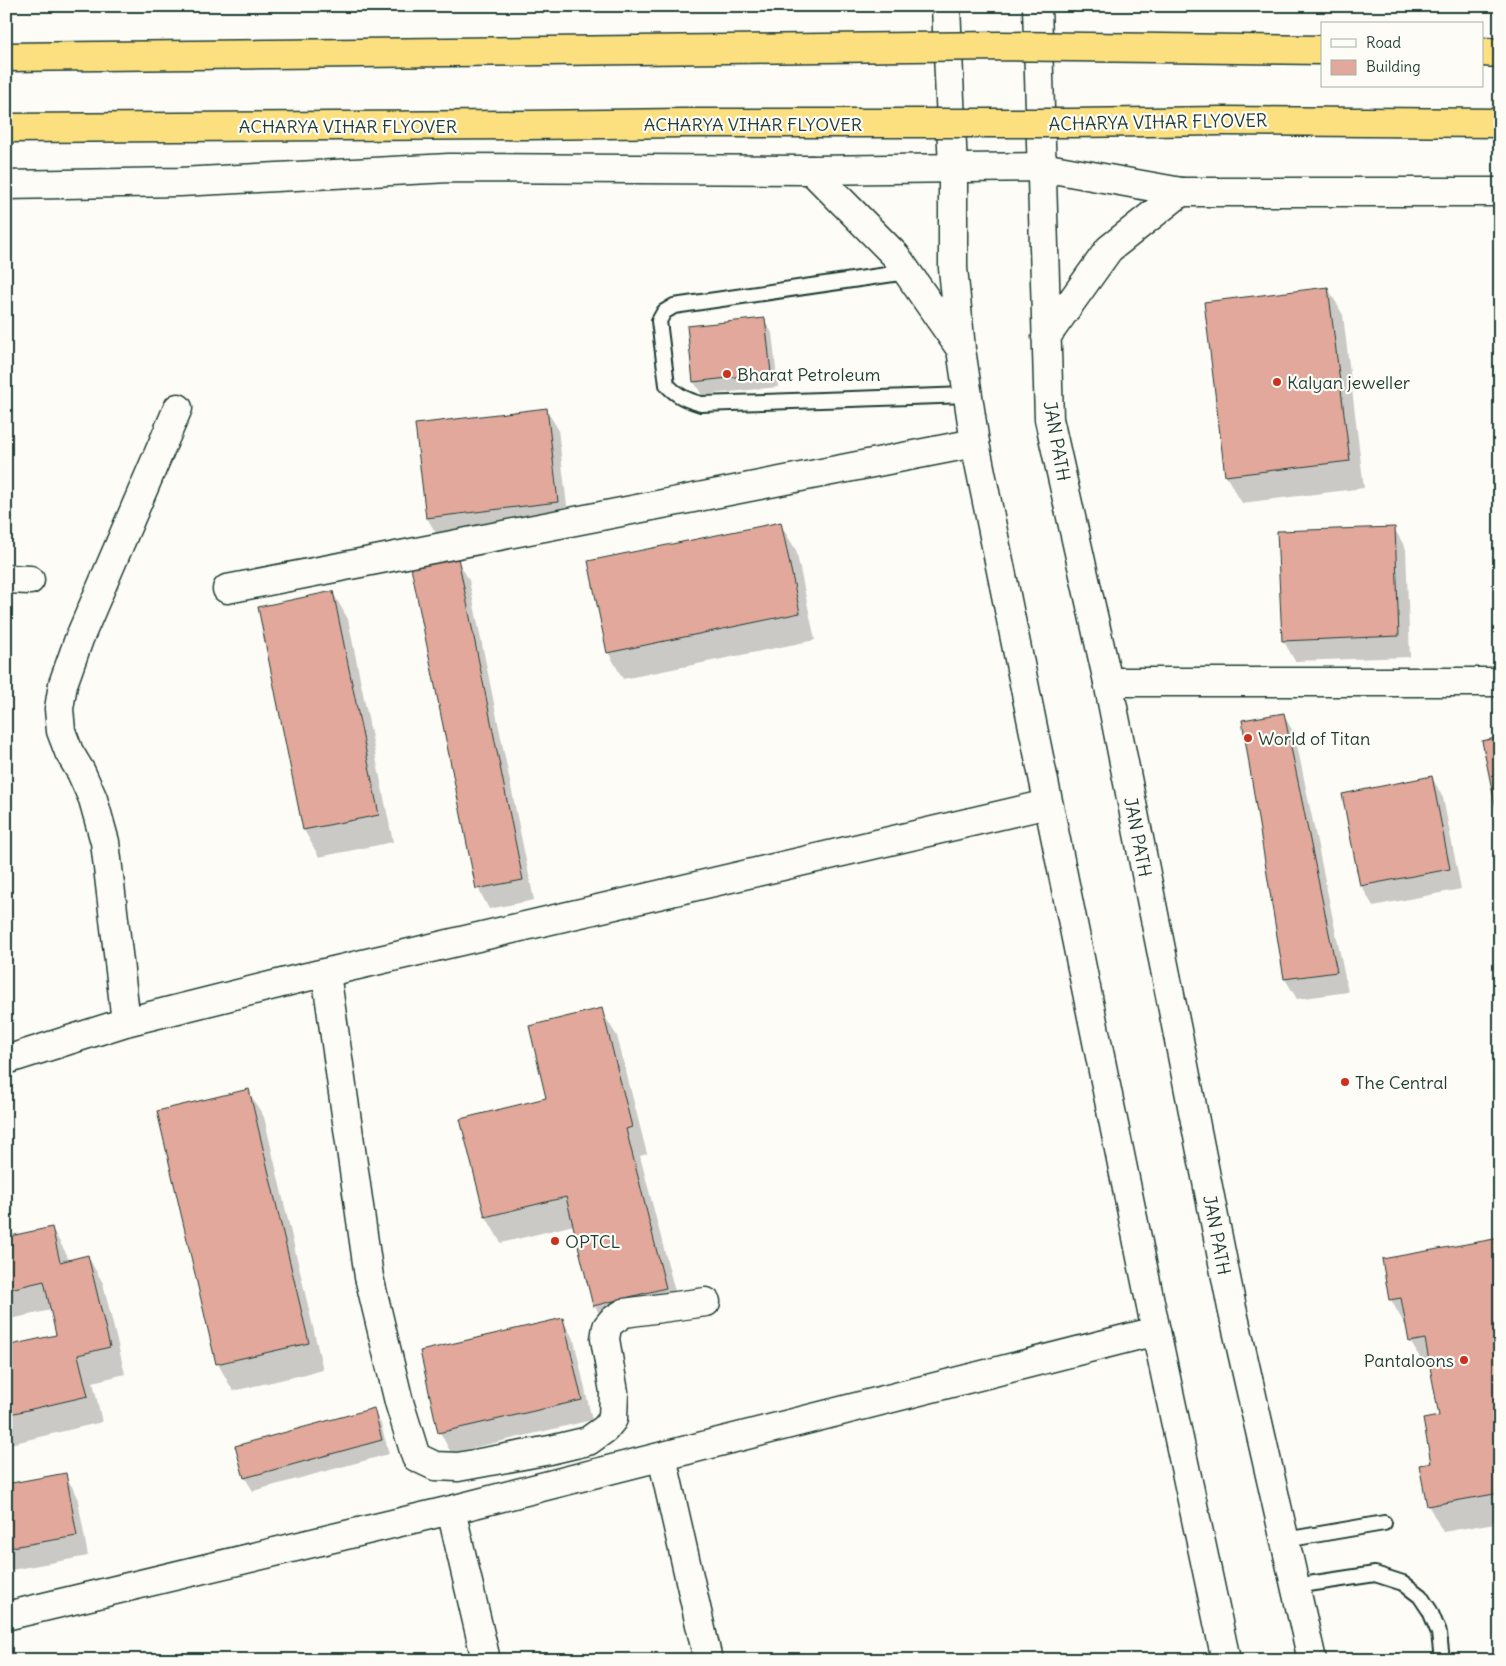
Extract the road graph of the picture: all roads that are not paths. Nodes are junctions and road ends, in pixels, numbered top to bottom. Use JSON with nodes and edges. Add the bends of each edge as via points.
{"nodes":[{"id":1,"x":946,"y":6,"type":"edge"},
{"id":2,"x":1037,"y":6,"type":"edge"},
{"id":3,"x":1321,"y":50,"type":"edge"},
{"id":4,"x":1484,"y":52,"type":"edge"},
{"id":5,"x":1500,"y":53,"type":"edge"},
{"id":6,"x":6,"y":57,"type":"edge"},
{"id":7,"x":1500,"y":123,"type":"edge"},
{"id":8,"x":6,"y":128,"type":"edge"},
{"id":9,"x":1042,"y":168,"type":"junction"},
{"id":10,"x":811,"y":170,"type":"junction"},
{"id":11,"x":952,"y":170,"type":"junction"},
{"id":12,"x":6,"y":185,"type":"edge"},
{"id":13,"x":1181,"y":192,"type":"junction"},
{"id":14,"x":1500,"y":192,"type":"edge"},
{"id":15,"x":907,"y":272,"type":"junction"},
{"id":16,"x":1046,"y":336,"type":"junction"},
{"id":17,"x":960,"y":349,"type":"junction"},
{"id":18,"x":968,"y":395,"type":"junction"},
{"id":19,"x":178,"y":408,"type":"dead end"},
{"id":20,"x":975,"y":443,"type":"junction"},
{"id":21,"x":227,"y":589,"type":"dead end"},
{"id":22,"x":1108,"y":682,"type":"junction"},
{"id":23,"x":1500,"y":682,"type":"edge"},
{"id":24,"x":1048,"y":804,"type":"junction"},
{"id":25,"x":326,"y":973,"type":"junction"},
{"id":26,"x":126,"y":1022,"type":"junction"},
{"id":27,"x":6,"y":1060,"type":"edge"},
{"id":28,"x":706,"y":1302,"type":"dead end"},
{"id":29,"x":1156,"y":1331,"type":"junction"},
{"id":30,"x":662,"y":1457,"type":"junction"},
{"id":31,"x":451,"y":1510,"type":"junction"},
{"id":32,"x":1384,"y":1523,"type":"dead end"},
{"id":33,"x":1285,"y":1540,"type":"junction"},
{"id":34,"x":1295,"y":1586,"type":"junction"},
{"id":35,"x":6,"y":1616,"type":"edge"},
{"id":36,"x":486,"y":1660,"type":"edge"},
{"id":37,"x":708,"y":1660,"type":"edge"},
{"id":38,"x":1226,"y":1660,"type":"edge"},
{"id":39,"x":1312,"y":1660,"type":"edge"},
{"id":40,"x":1442,"y":1660,"type":"edge"}],
"edges":[{"from":1,"to":11,"type":"street"},
{"from":2,"to":9,"type":"street","name":"JAN PATH"},
{"from":3,"to":6,"type":"highway","bridge":true,"via":[[972,46]]},
{"from":4,"to":5,"type":"highway"},
{"from":7,"to":8,"type":"highway","name":"ACHARYA VIHAR FLYOVER","bridge":true,"via":[[1223,121]]},
{"from":9,"to":11,"type":"street"},
{"from":9,"to":13,"type":"street"},
{"from":9,"to":16,"type":"street","name":"JAN PATH"},
{"from":10,"to":11,"type":"street"},
{"from":10,"to":12,"type":"street","via":[[449,168],[180,182]]},
{"from":10,"to":15,"type":"street","via":[[896,256]]},
{"from":11,"to":17,"type":"street","via":[[953,268]]},
{"from":13,"to":14,"type":"street"},
{"from":13,"to":16,"type":"street","via":[[1109,249]]},
{"from":15,"to":17,"type":"street"},
{"from":15,"to":18,"type":"lane","via":[[674,306],[664,312],[659,321],[667,385],[679,396],[701,404]]},
{"from":16,"to":22,"type":"street","name":"JAN PATH","via":[[1049,419]]},
{"from":17,"to":18,"type":"street"},
{"from":18,"to":20,"type":"street"},
{"from":19,"to":26,"type":"street","via":[[78,638],[63,684],[59,709],[61,731],[93,799],[105,842]]},
{"from":20,"to":21,"type":"street"},
{"from":20,"to":24,"type":"street"},
{"from":22,"to":23,"type":"street"},
{"from":22,"to":33,"type":"street","name":"JAN PATH","via":[[1232,1308]]},
{"from":24,"to":25,"type":"street"},
{"from":24,"to":29,"type":"street"},
{"from":25,"to":26,"type":"street"},
{"from":25,"to":28,"type":"street","via":[[369,1277],[399,1402],[416,1457],[435,1466],[458,1467],[588,1440],[613,1419],[614,1398],[605,1339],[612,1321],[624,1313]]},
{"from":26,"to":27,"type":"street"},
{"from":29,"to":30,"type":"street"},
{"from":29,"to":38,"type":"street"},
{"from":30,"to":31,"type":"street"},
{"from":30,"to":37,"type":"street"},
{"from":31,"to":35,"type":"street"},
{"from":31,"to":36,"type":"street"},
{"from":32,"to":33,"type":"lane"},
{"from":33,"to":34,"type":"street","name":"JAN PATH"},
{"from":34,"to":39,"type":"street","name":"JAN PATH"},
{"from":34,"to":40,"type":"lane","via":[[1375,1574],[1403,1582],[1420,1596],[1430,1611],[1439,1633]]}]}
